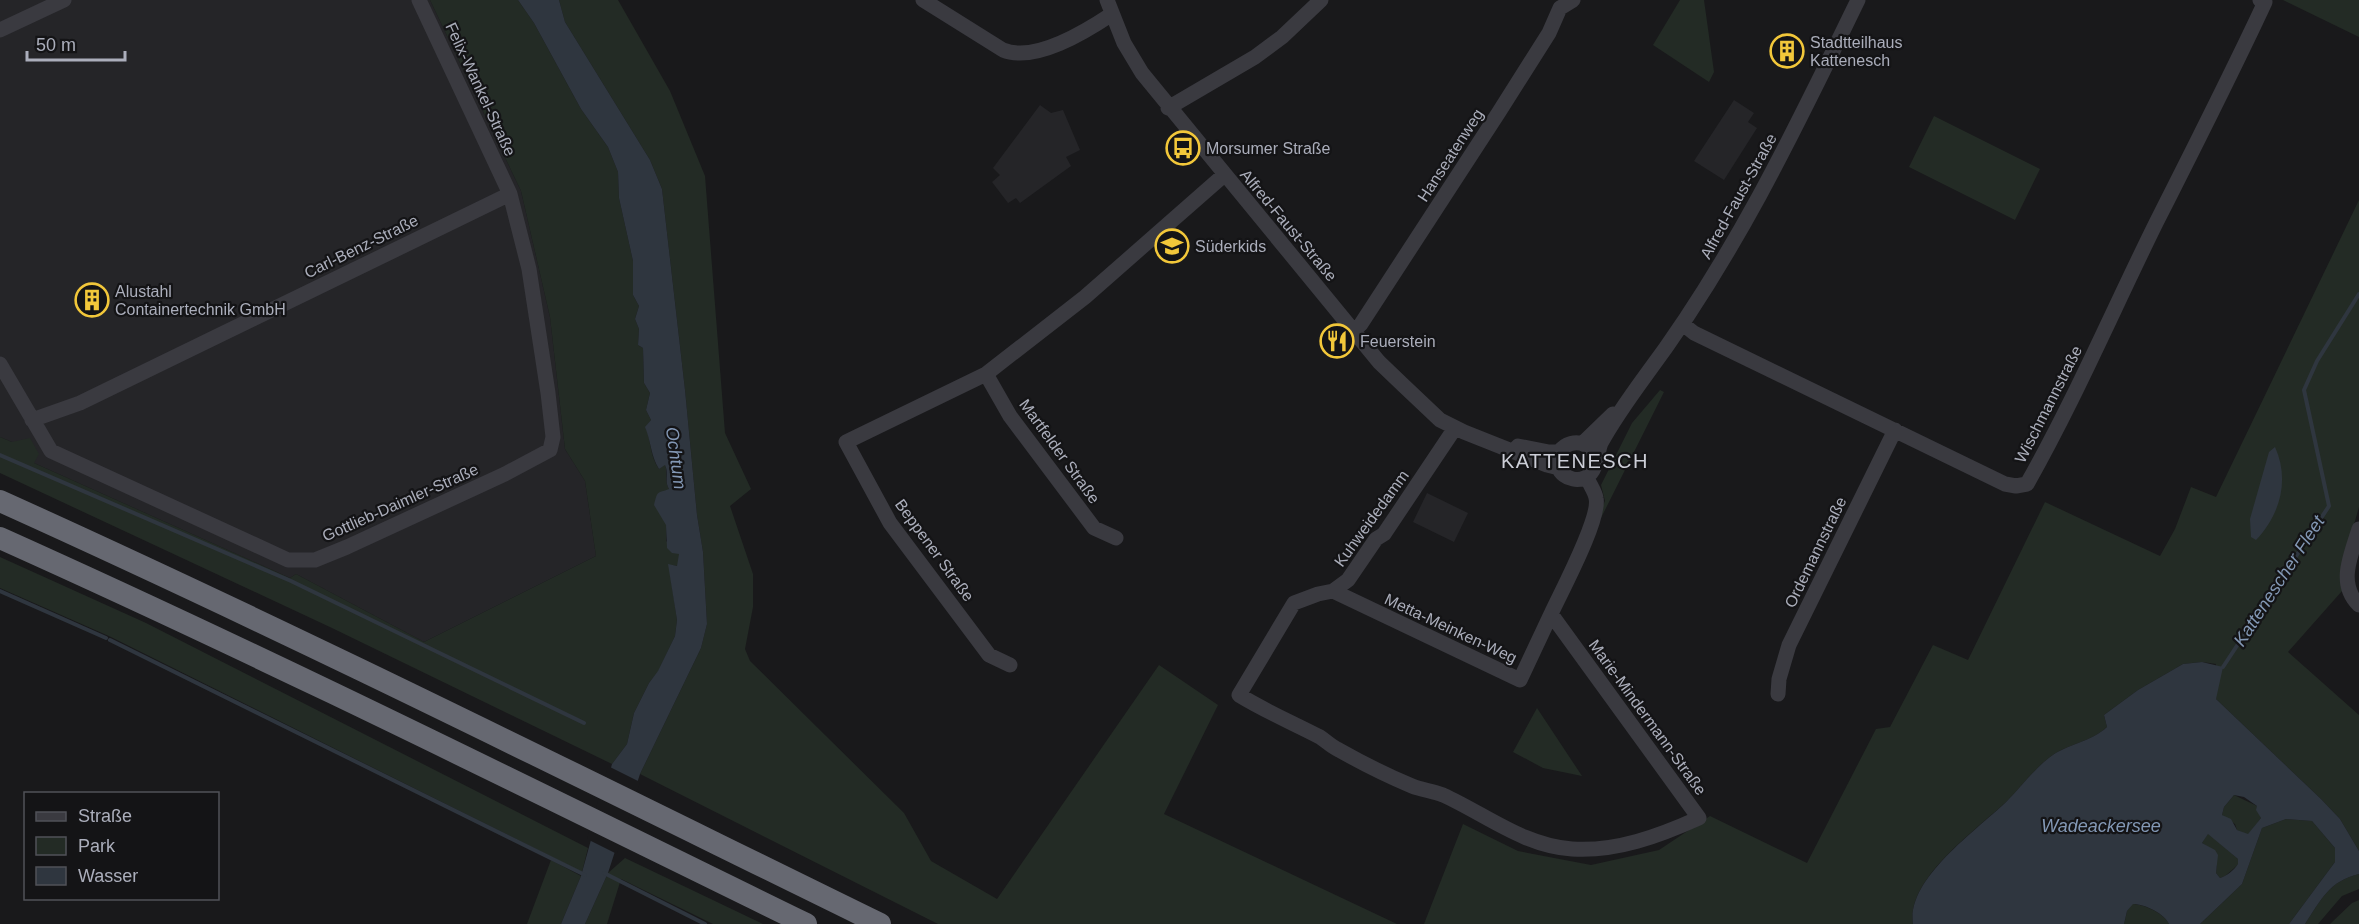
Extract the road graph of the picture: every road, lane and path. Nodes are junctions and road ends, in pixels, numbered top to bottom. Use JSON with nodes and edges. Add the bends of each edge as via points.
{"nodes":[{"id":1,"x":64,"y":0,"type":"edge"},
{"id":2,"x":419,"y":0,"type":"edge"},
{"id":3,"x":923,"y":0,"type":"edge"},
{"id":4,"x":1321,"y":0,"type":"edge"},
{"id":5,"x":1573,"y":0,"type":"edge"},
{"id":6,"x":1858,"y":0,"type":"edge"},
{"id":7,"x":2260,"y":0,"type":"edge"},
{"id":8,"x":1109,"y":7,"type":"edge"},
{"id":9,"x":0,"y":30,"type":"edge"},
{"id":10,"x":1168,"y":108,"type":"junction"},
{"id":11,"x":1224,"y":175,"type":"junction"},
{"id":12,"x":510,"y":194,"type":"junction"},
{"id":13,"x":1684,"y":325,"type":"junction"},
{"id":14,"x":1354,"y":331,"type":"junction"},
{"id":15,"x":0,"y":364,"type":"edge"},
{"id":16,"x":986,"y":374,"type":"junction"},
{"id":17,"x":1629,"y":398,"type":"junction"},
{"id":18,"x":32,"y":420,"type":"junction"},
{"id":19,"x":1455,"y":428,"type":"junction"},
{"id":20,"x":1895,"y":430,"type":"junction"},
{"id":21,"x":1485,"y":440,"type":"junction"},
{"id":22,"x":1583,"y":443,"type":"junction"},
{"id":23,"x":1560,"y":452,"type":"junction"},
{"id":24,"x":1596,"y":459,"type":"junction"},
{"id":25,"x":1559,"y":468,"type":"junction"},
{"id":26,"x":1587,"y":477,"type":"junction"},
{"id":27,"x":0,"y":501,"type":"edge"},
{"id":28,"x":2359,"y":529,"type":"edge"},
{"id":29,"x":0,"y":537,"type":"edge"},
{"id":30,"x":1116,"y":538,"type":"dead end"},
{"id":31,"x":1334,"y":591,"type":"junction"},
{"id":32,"x":2359,"y":605,"type":"edge"},
{"id":33,"x":1551,"y":614,"type":"junction"},
{"id":34,"x":1010,"y":664,"type":"dead end"},
{"id":35,"x":1778,"y":694,"type":"dead end"},
{"id":36,"x":1239,"y":695,"type":"joint"},
{"id":37,"x":806,"y":924,"type":"edge"},
{"id":38,"x":880,"y":924,"type":"edge"}],
"edges":[{"from":1,"to":9,"type":"street"},
{"from":2,"to":12,"type":"street","name":"Felix-Wankel-Straße"},
{"from":3,"to":8,"type":"street","via":[[1014,55],[1054,46]]},
{"from":4,"to":10,"type":"street","via":[[1255,57]]},
{"from":5,"to":14,"type":"street","name":"Hanseatenweg","via":[[1560,8],[1549,33],[1499,112]]},
{"from":6,"to":13,"type":"street","name":"Alfred-Faust-Straße","via":[[1754,208]]},
{"from":7,"to":20,"type":"street","name":"Wischmannstraße","via":[[2265,2],[2241,54],[2027,484],[2005,484]]},
{"from":8,"to":10,"type":"street","name":"Alfred-Faust-Straße","via":[[1142,73]]},
{"from":10,"to":11,"type":"street","name":"Alfred-Faust-Straße"},
{"from":11,"to":14,"type":"street","name":"Alfred-Faust-Straße"},
{"from":11,"to":16,"type":"street","via":[[1085,297]]},
{"from":12,"to":18,"type":"street","name":"Carl-Benz-Straße","via":[[80,403]]},
{"from":12,"to":18,"type":"street","name":"Gottlieb-Daimler-Straße","via":[[529,269],[553,437],[550,450],[505,474],[315,560],[288,560],[51,451]]},
{"from":13,"to":17,"type":"street","name":"Alfred-Faust-Straße"},
{"from":13,"to":20,"type":"street","name":"Wischmannstraße"},
{"from":14,"to":19,"type":"street","name":"Alfred-Faust-Straße","via":[[1402,385],[1440,420]]},
{"from":15,"to":18,"type":"street","name":"Gottlieb-Daimler-Straße"},
{"from":16,"to":30,"type":"street","name":"Martfelder Straße","via":[[1010,416],[1094,528]]},
{"from":16,"to":34,"type":"street","name":"Beppener Straße","via":[[846,442],[890,523],[990,656]]},
{"from":17,"to":22,"type":"street","name":"Alfred-Faust-Straße"},
{"from":17,"to":24,"type":"street","name":"Alfred-Faust-Straße","via":[[1602,441]]},
{"from":19,"to":21,"type":"street","name":"Alfred-Faust-Straße"},
{"from":19,"to":31,"type":"street","name":"Kuhweidedamm","via":[[1384,534],[1376,539],[1348,580]]},
{"from":20,"to":35,"type":"street","name":"Ordemannstraße","via":[[1790,645]]},
{"from":21,"to":23,"type":"street","name":"Alfred-Faust-Straße"},
{"from":21,"to":25,"type":"street","name":"Alfred-Faust-Straße"},
{"from":22,"to":23,"type":"street","name":"Alfred-Faust-Straße","via":[[1573,442]]},
{"from":22,"to":24,"type":"street"},
{"from":23,"to":25,"type":"street"},
{"from":24,"to":26,"type":"street","name":"Alfred-Faust-Straße"},
{"from":25,"to":26,"type":"street","name":"Alfred-Faust-Straße","via":[[1570,479]]},
{"from":26,"to":33,"type":"street","via":[[1597,507]]},
{"from":27,"to":38,"type":"highway","via":[[156,571]]},
{"from":28,"to":32,"type":"street","via":[[2346,584]]},
{"from":29,"to":37,"type":"highway","via":[[331,691]]},
{"from":31,"to":33,"type":"street","name":"Metta-Meinken-Weg","via":[[1520,680]]},
{"from":31,"to":36,"type":"street","name":"Kuhweidedamm","via":[[1294,603]]},
{"from":33,"to":36,"type":"street","name":"Marie-Mindermann-Straße","via":[[1699,818],[1613,846],[1570,849],[1542,844],[1440,794],[1413,787],[1366,764]]}]}
